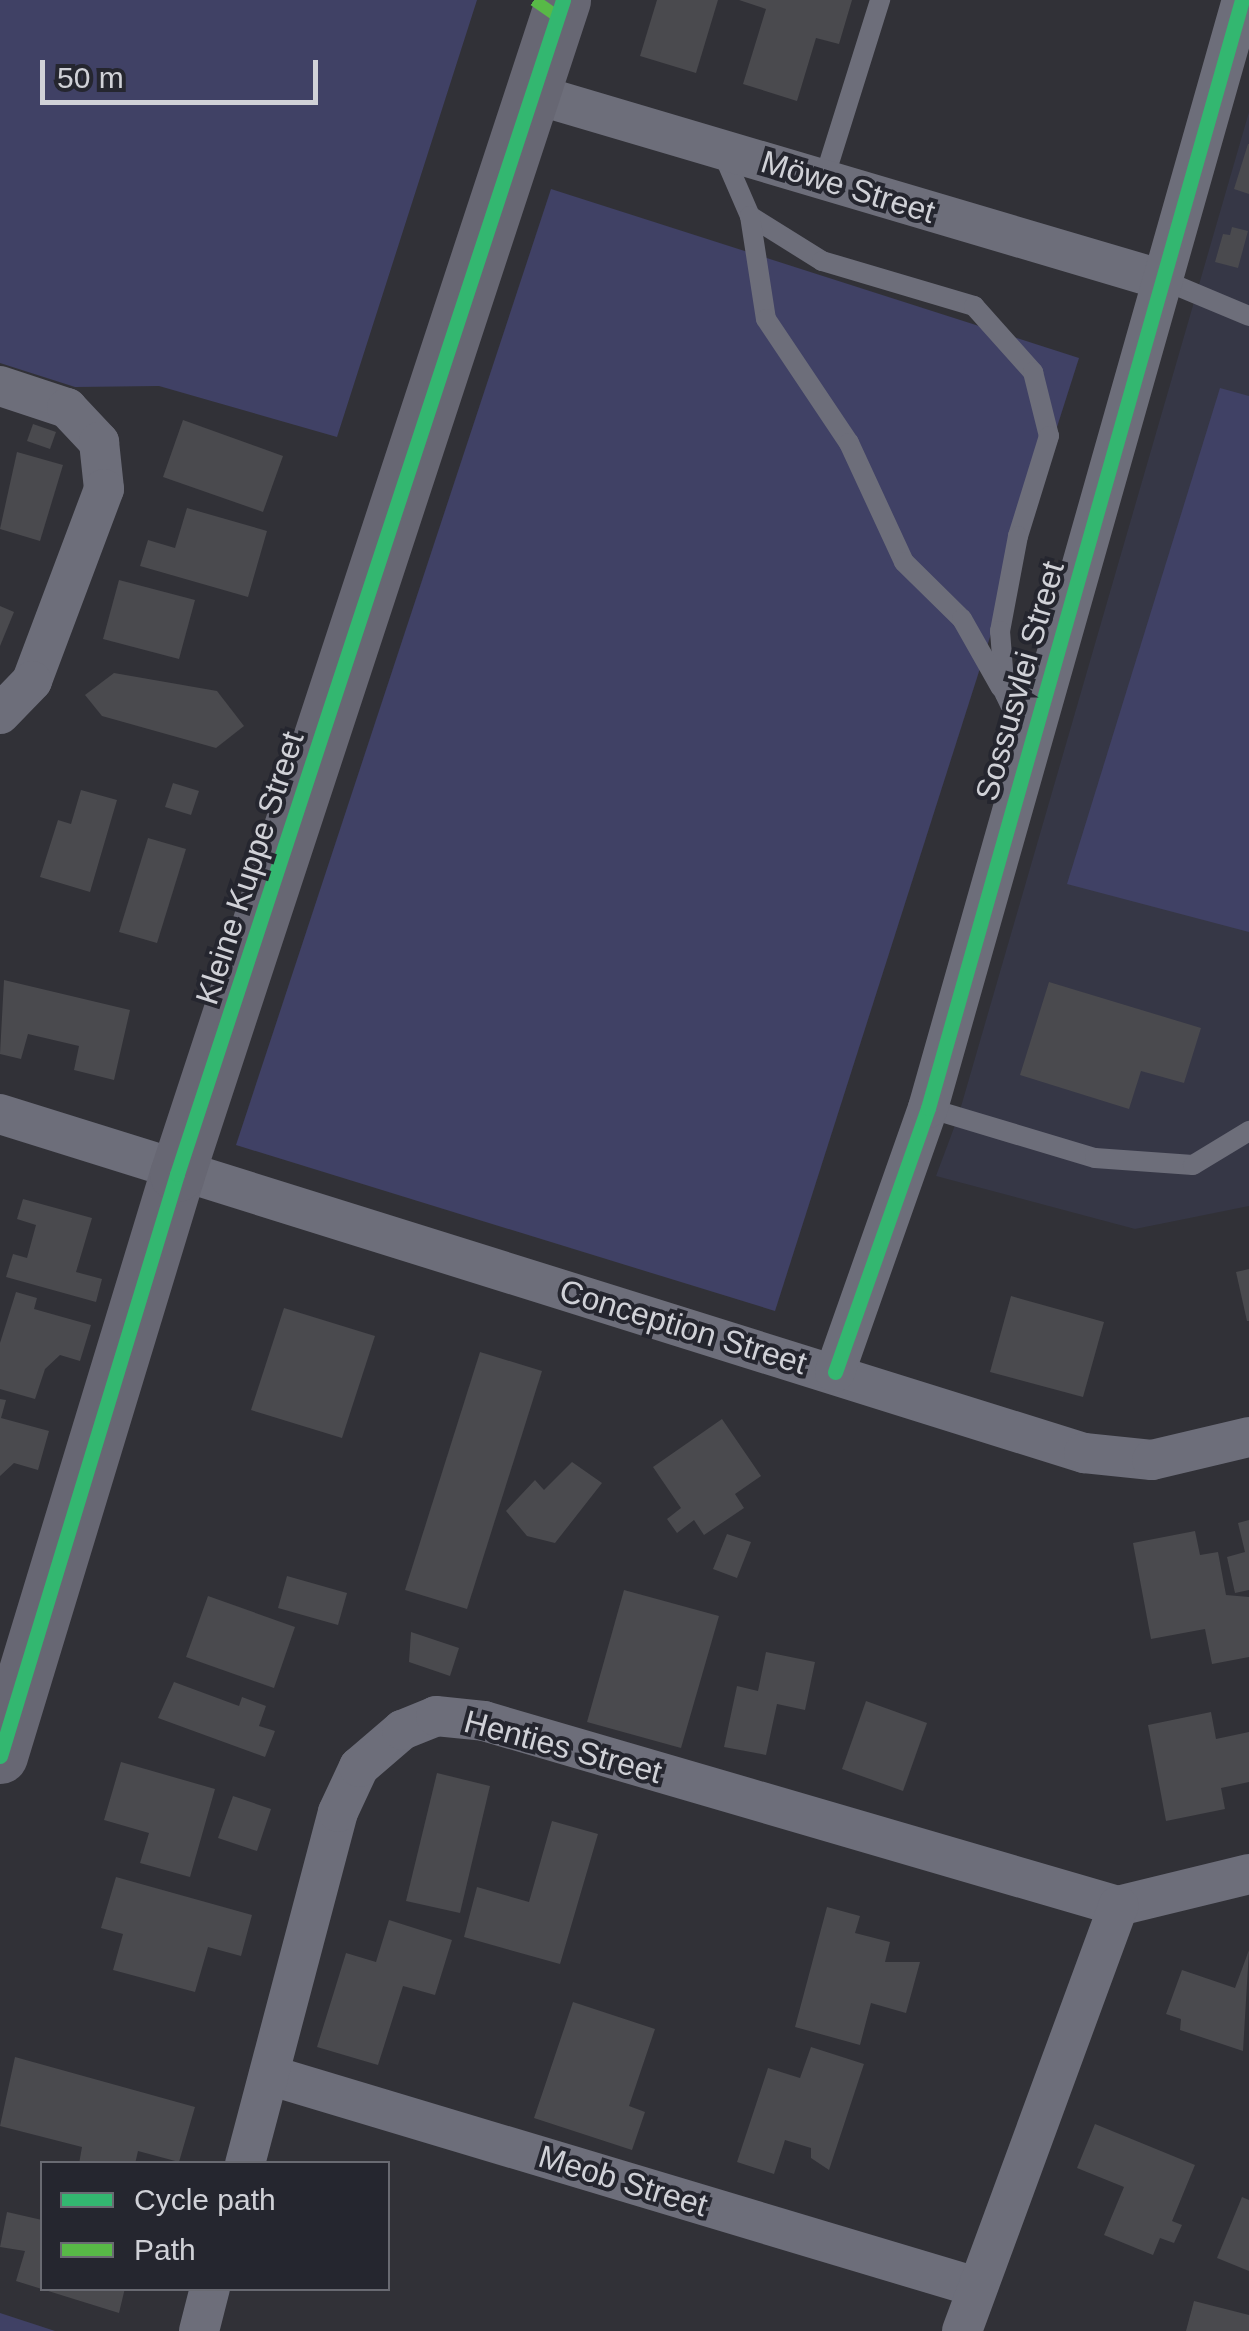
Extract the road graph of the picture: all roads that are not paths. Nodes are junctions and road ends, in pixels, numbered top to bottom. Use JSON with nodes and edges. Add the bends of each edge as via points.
{"nodes":[{"id":1,"x":563,"y":0,"type":"edge"},
{"id":2,"x":880,"y":0,"type":"edge"},
{"id":3,"x":1242,"y":0,"type":"edge"},
{"id":4,"x":534,"y":94,"type":"junction"},
{"id":5,"x":720,"y":149,"type":"junction"},
{"id":6,"x":824,"y":180,"type":"junction"},
{"id":7,"x":750,"y":216,"type":"junction"},
{"id":8,"x":1162,"y":280,"type":"junction"},
{"id":9,"x":1249,"y":316,"type":"edge"},
{"id":10,"x":0,"y":386,"type":"edge"},
{"id":11,"x":1005,"y":694,"type":"junction"},
{"id":12,"x":0,"y":714,"type":"edge"},
{"id":13,"x":1030,"y":745,"type":"junction"},
{"id":14,"x":928,"y":1108,"type":"junction"},
{"id":15,"x":0,"y":1114,"type":"edge"},
{"id":16,"x":1249,"y":1132,"type":"edge"},
{"id":17,"x":177,"y":1174,"type":"junction"},
{"id":18,"x":835,"y":1372,"type":"junction"},
{"id":19,"x":1249,"y":1438,"type":"edge"},
{"id":20,"x":0,"y":1756,"type":"edge"},
{"id":21,"x":1249,"y":1874,"type":"edge"},
{"id":22,"x":1118,"y":1906,"type":"junction"},
{"id":23,"x":269,"y":2075,"type":"junction"},
{"id":24,"x":246,"y":2161,"type":"edge"},
{"id":25,"x":976,"y":2287,"type":"junction"},
{"id":26,"x":209,"y":2291,"type":"edge"},
{"id":27,"x":198,"y":2331,"type":"edge"},
{"id":28,"x":962,"y":2331,"type":"edge"}],
"edges":[{"from":1,"to":4,"type":"street","name":"Kleine Kuppe Street"},
{"from":2,"to":6,"type":"lane"},
{"from":3,"to":8,"type":"street","name":"Sossusvlei Street"},
{"from":4,"to":5,"type":"street","name":"Möwe Street"},
{"from":4,"to":17,"type":"street","name":"Kleine Kuppe Street"},
{"from":5,"to":6,"type":"street","name":"Möwe Street"},
{"from":5,"to":7,"type":"lane"},
{"from":6,"to":8,"type":"street","name":"Möwe Street"},
{"from":7,"to":11,"type":"lane","via":[[766,319],[849,443],[904,562],[962,619]]},
{"from":7,"to":11,"type":"lane","via":[[822,261],[974,306],[1034,372],[1049,436],[1018,536],[1000,631]]},
{"from":8,"to":9,"type":"lane"},
{"from":8,"to":13,"type":"street","name":"Sossusvlei Street"},
{"from":10,"to":12,"type":"street","via":[[68,408],[99,442],[104,490],[32,681]]},
{"from":11,"to":13,"type":"lane"},
{"from":13,"to":14,"type":"street","name":"Sossusvlei Street"},
{"from":14,"to":16,"type":"lane","via":[[1096,1158],[1193,1165]]},
{"from":14,"to":18,"type":"street","name":"Sossusvlei Street"},
{"from":15,"to":17,"type":"street","name":"Conception Street"},
{"from":17,"to":18,"type":"street","name":"Conception Street"},
{"from":17,"to":20,"type":"street","name":"Kleine Kuppe Street"},
{"from":18,"to":19,"type":"street","name":"Conception Street","via":[[1109,1460],[1152,1460]]},
{"from":21,"to":22,"type":"street","name":"Henties Street"},
{"from":22,"to":23,"type":"street","name":"Henties Street","via":[[484,1722],[436,1716],[402,1730],[359,1767],[338,1812]]},
{"from":22,"to":25,"type":"street"},
{"from":23,"to":24,"type":"street","name":"Henties Street"},
{"from":23,"to":25,"type":"street","name":"Meob Street"},
{"from":25,"to":28,"type":"street"},
{"from":26,"to":27,"type":"street"}]}
